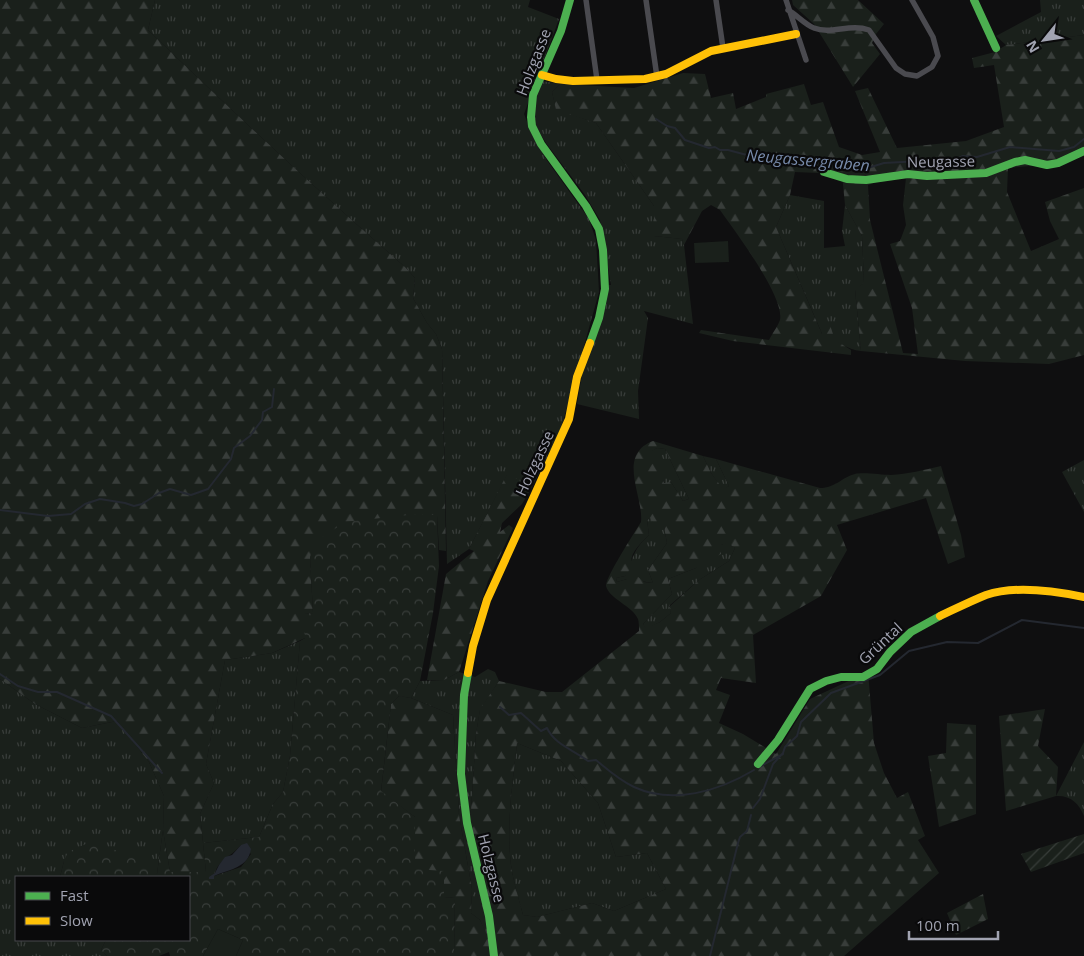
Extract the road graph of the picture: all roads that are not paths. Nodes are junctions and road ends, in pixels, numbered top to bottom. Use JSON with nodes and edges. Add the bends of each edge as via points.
{"nodes":[{"id":1,"x":570,"y":0,"type":"edge"},
{"id":2,"x":586,"y":0,"type":"edge"},
{"id":3,"x":646,"y":0,"type":"edge"},
{"id":4,"x":716,"y":0,"type":"edge"},
{"id":5,"x":786,"y":0,"type":"edge"},
{"id":6,"x":912,"y":0,"type":"edge"},
{"id":7,"x":974,"y":0,"type":"edge"},
{"id":8,"x":788,"y":10,"type":"junction"},
{"id":9,"x":796,"y":34,"type":"junction"},
{"id":10,"x":724,"y":48,"type":"junction"},
{"id":11,"x":996,"y":48,"type":"dead end"},
{"id":12,"x":806,"y":60,"type":"dead end"},
{"id":13,"x":542,"y":75,"type":"junction"},
{"id":14,"x":657,"y":76,"type":"junction"},
{"id":15,"x":597,"y":80,"type":"junction"},
{"id":16,"x":1084,"y":151,"type":"edge"},
{"id":17,"x":824,"y":172,"type":"dead end"},
{"id":18,"x":1084,"y":597,"type":"edge"},
{"id":19,"x":758,"y":764,"type":"dead end"},
{"id":20,"x":494,"y":956,"type":"edge"}],
"edges":[{"from":1,"to":13,"type":"street","name":"Holzgasse"},
{"from":2,"to":15,"type":"street"},
{"from":3,"to":14,"type":"street"},
{"from":4,"to":10,"type":"street"},
{"from":5,"to":8,"type":"street"},
{"from":6,"to":8,"type":"street","via":[[933,37],[938,56],[932,67],[917,76],[896,68],[868,30],[813,28]]},
{"from":7,"to":11,"type":"street"},
{"from":8,"to":9,"type":"street"},
{"from":9,"to":10,"type":"street"},
{"from":9,"to":12,"type":"street"},
{"from":10,"to":14,"type":"street"},
{"from":13,"to":15,"type":"street","via":[[565,80]]},
{"from":13,"to":20,"type":"street","name":"Holzgasse","via":[[531,103],[532,126],[599,229],[605,288],[599,318],[579,371],[569,419],[487,600],[473,646],[464,695],[463,794],[489,916]]},
{"from":14,"to":15,"type":"street"},
{"from":16,"to":17,"type":"street","name":"Neugasse","via":[[1058,163],[1047,165],[1025,160],[986,173],[908,174],[866,180],[847,179]]},
{"from":18,"to":19,"type":"street","name":"Grüntal","via":[[1054,591],[1006,591],[987,595],[974,606],[927,622],[911,632],[877,669],[863,677],[841,677],[810,689],[778,740]]}]}
